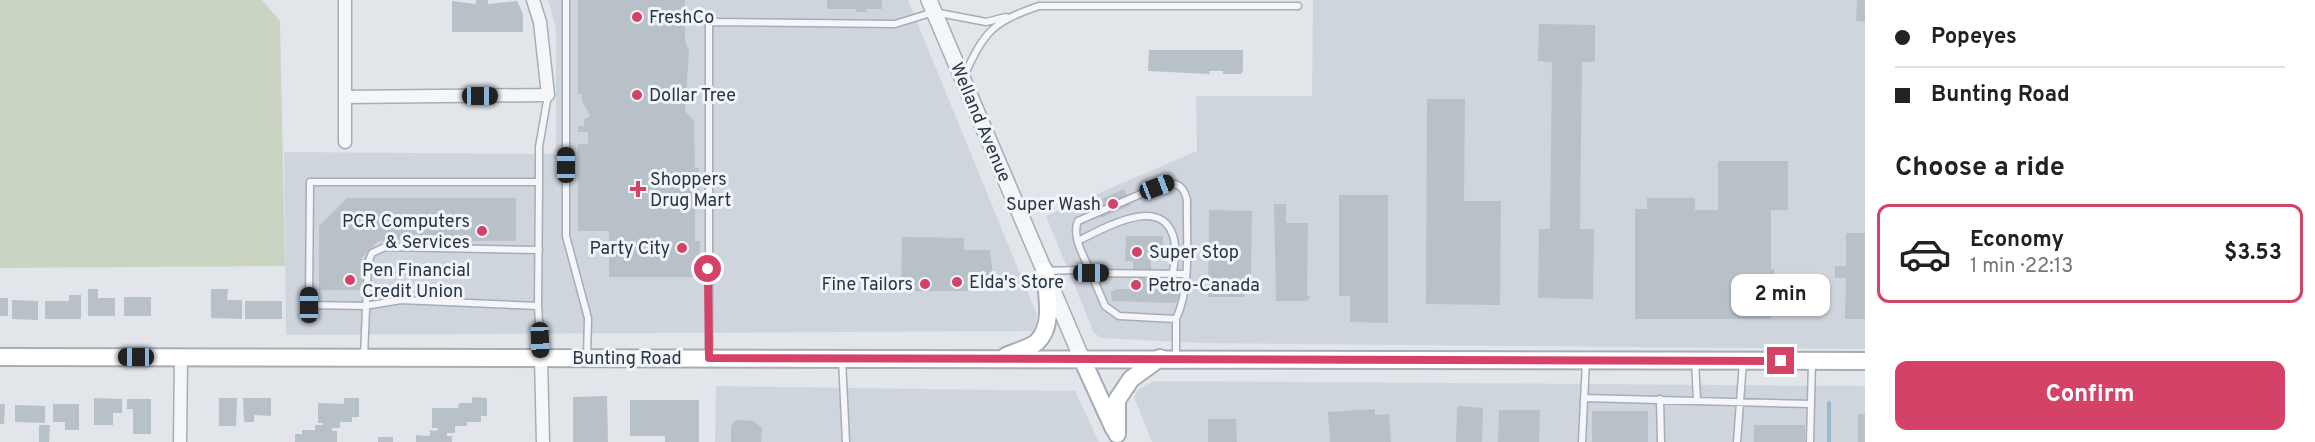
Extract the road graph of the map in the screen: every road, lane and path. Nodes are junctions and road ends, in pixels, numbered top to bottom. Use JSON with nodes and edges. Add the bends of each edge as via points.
{"nodes":[{"id":1,"x":345,"y":0,"type":"edge"},
{"id":2,"x":533,"y":0,"type":"edge"},
{"id":3,"x":566,"y":0,"type":"edge"},
{"id":4,"x":932,"y":6,"type":"edge"},
{"id":5,"x":1298,"y":6,"type":"dead end"},
{"id":6,"x":1006,"y":17,"type":"junction"},
{"id":7,"x":963,"y":79,"type":"junction"},
{"id":8,"x":548,"y":95,"type":"junction"},
{"id":9,"x":345,"y":97,"type":"junction"},
{"id":10,"x":345,"y":142,"type":"dead end"},
{"id":11,"x":539,"y":182,"type":"junction"},
{"id":12,"x":1078,"y":241,"type":"junction"},
{"id":13,"x":539,"y":250,"type":"junction"},
{"id":14,"x":1044,"y":271,"type":"junction"},
{"id":15,"x":1091,"y":273,"type":"junction"},
{"id":16,"x":1173,"y":273,"type":"junction"},
{"id":17,"x":1185,"y":273,"type":"junction"},
{"id":18,"x":365,"y":306,"type":"junction"},
{"id":19,"x":538,"y":306,"type":"junction"},
{"id":20,"x":1176,"y":319,"type":"junction"},
{"id":21,"x":0,"y":357,"type":"edge"},
{"id":22,"x":181,"y":357,"type":"junction"},
{"id":23,"x":364,"y":357,"type":"junction"},
{"id":24,"x":541,"y":358,"type":"junction"},
{"id":25,"x":587,"y":358,"type":"junction"},
{"id":26,"x":709,"y":358,"type":"junction"},
{"id":27,"x":842,"y":358,"type":"junction"},
{"id":28,"x":1001,"y":358,"type":"junction"},
{"id":29,"x":1082,"y":359,"type":"junction"},
{"id":30,"x":1168,"y":359,"type":"junction"},
{"id":31,"x":1586,"y":360,"type":"junction"},
{"id":32,"x":1695,"y":361,"type":"junction"},
{"id":33,"x":1743,"y":361,"type":"junction"},
{"id":34,"x":1812,"y":361,"type":"junction"},
{"id":35,"x":1865,"y":361,"type":"edge"},
{"id":36,"x":1584,"y":398,"type":"junction"},
{"id":37,"x":1660,"y":399,"type":"junction"},
{"id":38,"x":1697,"y":400,"type":"junction"},
{"id":39,"x":1739,"y":402,"type":"junction"},
{"id":40,"x":1811,"y":404,"type":"junction"},
{"id":41,"x":1119,"y":438,"type":"edge"},
{"id":42,"x":180,"y":442,"type":"edge"},
{"id":43,"x":543,"y":442,"type":"edge"},
{"id":44,"x":846,"y":442,"type":"edge"},
{"id":45,"x":1582,"y":442,"type":"edge"},
{"id":46,"x":1661,"y":442,"type":"edge"},
{"id":47,"x":1737,"y":442,"type":"edge"},
{"id":48,"x":1810,"y":442,"type":"edge"}],
"edges":[{"from":1,"to":9,"type":"street"},
{"from":2,"to":8,"type":"street","via":[[540,22]]},
{"from":3,"to":25,"type":"lane","via":[[566,236],[588,318]]},
{"from":4,"to":6,"type":"lane","via":[[986,22]]},
{"from":4,"to":7,"type":"street","name":"Welland Avenue"},
{"from":4,"to":26,"type":"lane","via":[[895,24],[709,22]]},
{"from":5,"to":6,"type":"lane","via":[[1039,6]]},
{"from":6,"to":7,"type":"lane","via":[[987,32]]},
{"from":7,"to":14,"type":"street","name":"Welland Avenue"},
{"from":8,"to":9,"type":"street"},
{"from":8,"to":11,"type":"lane","via":[[539,147]]},
{"from":9,"to":10,"type":"street"},
{"from":11,"to":13,"type":"lane"},
{"from":11,"to":18,"type":"lane","via":[[310,182],[309,305]]},
{"from":12,"to":15,"type":"lane"},
{"from":12,"to":16,"type":"lane","via":[[1118,220],[1141,215],[1161,220],[1175,245]]},
{"from":12,"to":17,"type":"lane","via":[[1078,221],[1169,182],[1179,184],[1187,200]]},
{"from":13,"to":18,"type":"lane","via":[[385,247],[372,253],[368,263]]},
{"from":13,"to":19,"type":"lane"},
{"from":14,"to":15,"type":"lane"},
{"from":14,"to":28,"type":"main road","via":[[1048,316],[1042,333],[1037,342]]},
{"from":14,"to":29,"type":"street","name":"Welland Avenue"},
{"from":15,"to":16,"type":"lane"},
{"from":15,"to":20,"type":"lane","via":[[1105,306],[1119,316]]},
{"from":16,"to":17,"type":"lane"},
{"from":17,"to":20,"type":"lane","via":[[1184,302]]},
{"from":18,"to":19,"type":"lane","via":[[401,300]]},
{"from":18,"to":23,"type":"lane"},
{"from":19,"to":24,"type":"lane"},
{"from":20,"to":30,"type":"lane"},
{"from":21,"to":22,"type":"main road","name":"Bunting Road"},
{"from":22,"to":23,"type":"main road","name":"Bunting Road"},
{"from":22,"to":42,"type":"street"},
{"from":23,"to":24,"type":"main road","name":"Bunting Road"},
{"from":24,"to":25,"type":"main road","name":"Bunting Road"},
{"from":24,"to":43,"type":"street"},
{"from":25,"to":26,"type":"main road","name":"Bunting Road"},
{"from":26,"to":27,"type":"main road","name":"Bunting Road"},
{"from":27,"to":28,"type":"main road","name":"Bunting Road"},
{"from":27,"to":44,"type":"lane"},
{"from":28,"to":29,"type":"main road","name":"Bunting Road"},
{"from":29,"to":30,"type":"main road","name":"Bunting Road"},
{"from":29,"to":41,"type":"main road","name":"Welland Avenue"},
{"from":30,"to":31,"type":"main road","name":"Bunting Road"},
{"from":30,"to":41,"type":"main road","via":[[1131,379],[1117,400]]},
{"from":31,"to":32,"type":"main road","name":"Bunting Road"},
{"from":31,"to":36,"type":"lane"},
{"from":32,"to":33,"type":"main road","name":"Bunting Road"},
{"from":32,"to":38,"type":"lane"},
{"from":33,"to":34,"type":"main road","name":"Bunting Road"},
{"from":33,"to":39,"type":"lane"},
{"from":34,"to":35,"type":"main road","name":"Bunting Road"},
{"from":34,"to":40,"type":"lane"},
{"from":36,"to":37,"type":"lane"},
{"from":36,"to":45,"type":"lane"},
{"from":37,"to":38,"type":"lane"},
{"from":37,"to":46,"type":"lane"},
{"from":38,"to":39,"type":"lane"},
{"from":39,"to":40,"type":"lane"},
{"from":39,"to":47,"type":"lane"},
{"from":40,"to":48,"type":"lane"}]}
